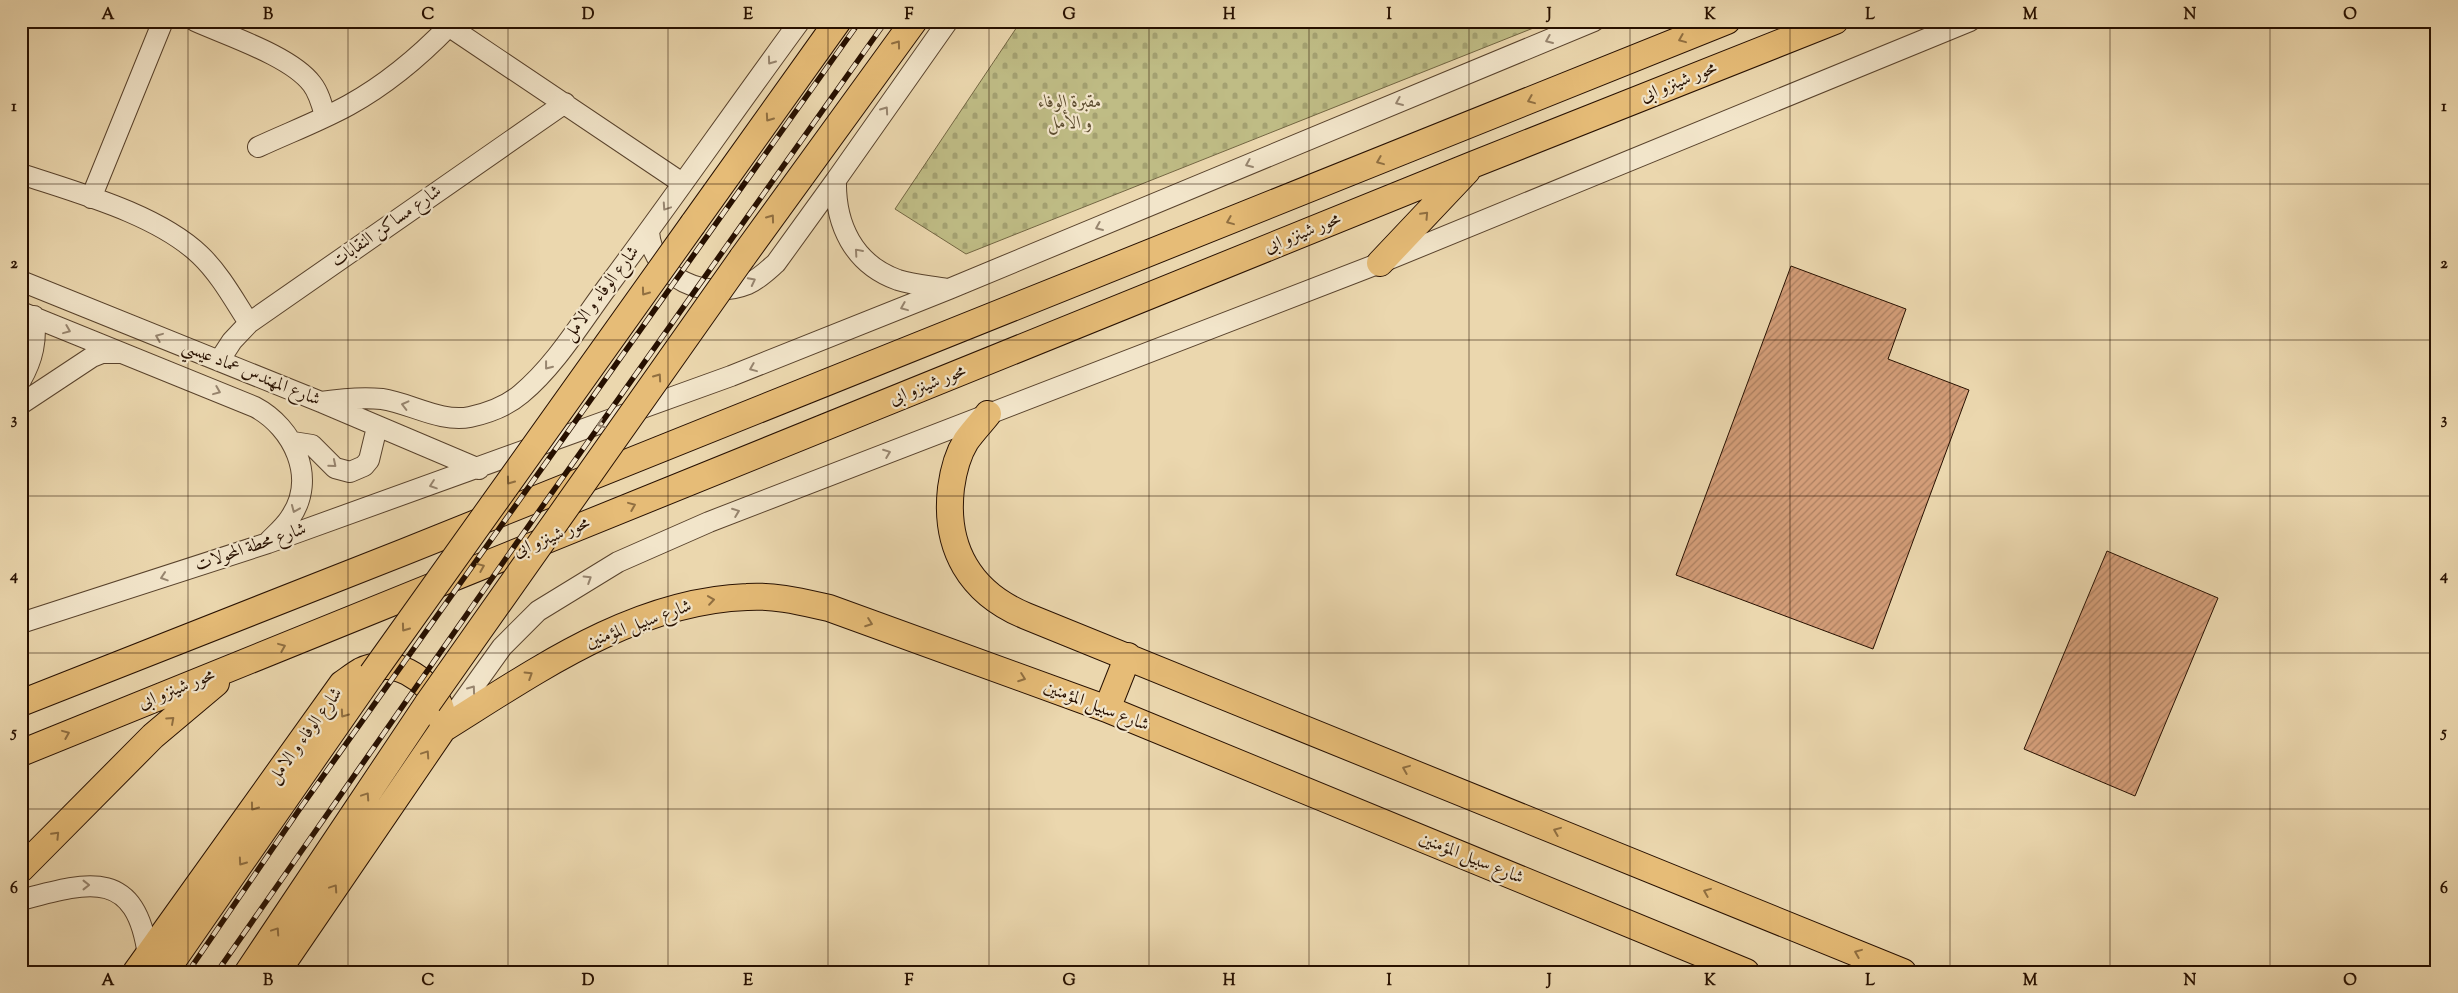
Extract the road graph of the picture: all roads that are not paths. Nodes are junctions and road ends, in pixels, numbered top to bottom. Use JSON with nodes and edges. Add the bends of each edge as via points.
{"nodes":[{"id":1,"x":163,"y":21,"type":"edge"},
{"id":2,"x":195,"y":21,"type":"edge"},
{"id":3,"x":800,"y":21,"type":"edge"},
{"id":4,"x":838,"y":21,"type":"edge"},
{"id":5,"x":914,"y":21,"type":"edge"},
{"id":6,"x":948,"y":21,"type":"edge"},
{"id":7,"x":1594,"y":21,"type":"edge"},
{"id":8,"x":1727,"y":21,"type":"edge"},
{"id":9,"x":1835,"y":21,"type":"edge"},
{"id":10,"x":1970,"y":21,"type":"edge"},
{"id":11,"x":445,"y":24,"type":"edge"},
{"id":12,"x":565,"y":103,"type":"junction"},
{"id":13,"x":325,"y":116,"type":"junction"},
{"id":14,"x":258,"y":147,"type":"dead end"},
{"id":15,"x":1472,"y":165,"type":"junction"},
{"id":16,"x":21,"y":174,"type":"edge"},
{"id":17,"x":836,"y":180,"type":"junction"},
{"id":18,"x":682,"y":183,"type":"junction"},
{"id":19,"x":91,"y":198,"type":"junction"},
{"id":20,"x":649,"y":232,"type":"junction"},
{"id":21,"x":1380,"y":263,"type":"junction"},
{"id":22,"x":21,"y":281,"type":"edge"},
{"id":23,"x":949,"y":289,"type":"junction"},
{"id":24,"x":28,"y":314,"type":"edge"},
{"id":25,"x":249,"y":323,"type":"junction"},
{"id":26,"x":124,"y":353,"type":"junction"},
{"id":27,"x":220,"y":361,"type":"junction"},
{"id":28,"x":21,"y":380,"type":"edge"},
{"id":29,"x":321,"y":402,"type":"junction"},
{"id":30,"x":21,"y":404,"type":"edge"},
{"id":31,"x":988,"y":414,"type":"junction"},
{"id":32,"x":377,"y":426,"type":"junction"},
{"id":33,"x":293,"y":442,"type":"junction"},
{"id":34,"x":479,"y":469,"type":"junction"},
{"id":35,"x":268,"y":543,"type":"junction"},
{"id":36,"x":21,"y":623,"type":"edge"},
{"id":37,"x":1128,"y":656,"type":"junction"},
{"id":38,"x":245,"y":662,"type":"junction"},
{"id":39,"x":21,"y":703,"type":"edge"},
{"id":40,"x":1106,"y":710,"type":"junction"},
{"id":41,"x":443,"y":729,"type":"junction"},
{"id":42,"x":21,"y":753,"type":"edge"},
{"id":43,"x":21,"y":869,"type":"edge"},
{"id":44,"x":21,"y":900,"type":"edge"},
{"id":45,"x":150,"y":966,"type":"edge"},
{"id":46,"x":248,"y":972,"type":"edge"},
{"id":47,"x":277,"y":972,"type":"edge"},
{"id":48,"x":1746,"y":972,"type":"edge"},
{"id":49,"x":1903,"y":972,"type":"edge"}],
"edges":[{"from":1,"to":19,"type":"street"},
{"from":2,"to":13,"type":"street","via":[[286,62],[300,72],[316,92]]},
{"from":3,"to":18,"type":"street","name":"شارع الوفاء و الامل","one_way":true},
{"from":4,"to":45,"type":"main road","one_way":true,"bridge":true,"via":[[372,674]]},
{"from":46,"to":5,"type":"main road","one_way":true,"bridge":true,"via":[[428,703],[742,258]]},
{"from":17,"to":6,"type":"street","one_way":true},
{"from":7,"to":23,"type":"street","name":"شارع محطة المحولات","one_way":true},
{"from":8,"to":39,"type":"main road","one_way":true,"via":[[413,549]]},
{"from":9,"to":15,"type":"main road","name":"محور شينزو ابى"},
{"from":10,"to":21,"type":"street"},
{"from":11,"to":12,"type":"street"},
{"from":11,"to":13,"type":"street","via":[[418,57],[348,106]]},
{"from":12,"to":18,"type":"street"},
{"from":12,"to":25,"type":"street","name":"شارع مساكن النقابات"},
{"from":13,"to":14,"type":"street"},
{"from":21,"to":15,"type":"main road","one_way":true},
{"from":38,"to":15,"type":"main road","name":"محور شينزو ابى","one_way":true},
{"from":16,"to":19,"type":"street"},
{"from":20,"to":17,"type":"street","one_way":true,"via":[[656,259],[668,272],[698,288],[732,288],[749,283],[776,263]]},
{"from":23,"to":17,"type":"street","one_way":true,"via":[[897,279],[860,254],[838,215]]},
{"from":18,"to":20,"type":"street","name":"شارع الوفاء و الامل","one_way":true},
{"from":19,"to":25,"type":"street","via":[[162,227],[186,243],[215,273]]},
{"from":20,"to":29,"type":"street","name":"شارع الوفاء و الامل","one_way":true,"via":[[541,375],[520,395],[496,410],[468,418],[441,416],[382,400],[351,398]]},
{"from":21,"to":31,"type":"street"},
{"from":27,"to":22,"type":"street","name":"شارع المهندس عماد عيسي","one_way":true},
{"from":23,"to":34,"type":"street","name":"شارع محطة المحولات","one_way":true,"via":[[731,376]]},
{"from":24,"to":26,"type":"street","name":"شارع المهندس عماد عيسي","one_way":true},
{"from":24,"to":28,"type":"street","via":[[34,347],[32,359]]},
{"from":25,"to":27,"type":"street","name":"شارع مساكن النقابات","via":[[232,341]]},
{"from":26,"to":30,"type":"street","via":[[102,353],[92,357]]},
{"from":26,"to":33,"type":"street","name":"شارع المهندس عماد عيسي","one_way":true,"via":[[261,410],[277,421]]},
{"from":27,"to":29,"type":"street","name":"شارع المهندس عماد عيسي"},
{"from":29,"to":32,"type":"street","name":"شارع المهندس عماد عيسي"},
{"from":31,"to":37,"type":"main road","via":[[966,442],[952,480],[950,519],[957,550],[964,564],[983,590],[1010,610]]},
{"from":41,"to":31,"type":"street","one_way":true,"via":[[502,647],[538,611],[618,562],[709,522]]},
{"from":33,"to":32,"type":"street","one_way":true,"via":[[312,445],[336,468],[350,472],[369,460]]},
{"from":32,"to":34,"type":"street","name":"شارع المهندس عماد عيسي"},
{"from":33,"to":35,"type":"street","name":"شارع المهندس عماد عيسي","one_way":true,"via":[[301,467],[300,494],[290,518]]},
{"from":34,"to":35,"type":"street","name":"شارع محطة المحولات","one_way":true},
{"from":35,"to":36,"type":"street","name":"شارع محطة المحولات","one_way":true},
{"from":37,"to":40,"type":"main road"},
{"from":49,"to":37,"type":"main road","one_way":true},
{"from":42,"to":38,"type":"main road","name":"محور شينزو ابى","one_way":true},
{"from":43,"to":38,"type":"main road","one_way":true,"via":[[153,736]]},
{"from":41,"to":40,"type":"main road","name":"شارع سبيل المؤمنين","one_way":true,"via":[[587,642],[660,612],[707,600],[748,596],[789,599],[829,608]]},
{"from":40,"to":48,"type":"main road","name":"شارع سبيل المؤمنين"},
{"from":41,"to":45,"type":"main road","name":"شارع الوفاء و الامل","one_way":true,"via":[[441,708],[429,687],[410,672],[386,666],[362,670],[342,684]]},
{"from":47,"to":41,"type":"main road","one_way":true},
{"from":44,"to":45,"type":"street","one_way":true,"via":[[76,885],[112,890],[140,917]]}]}
